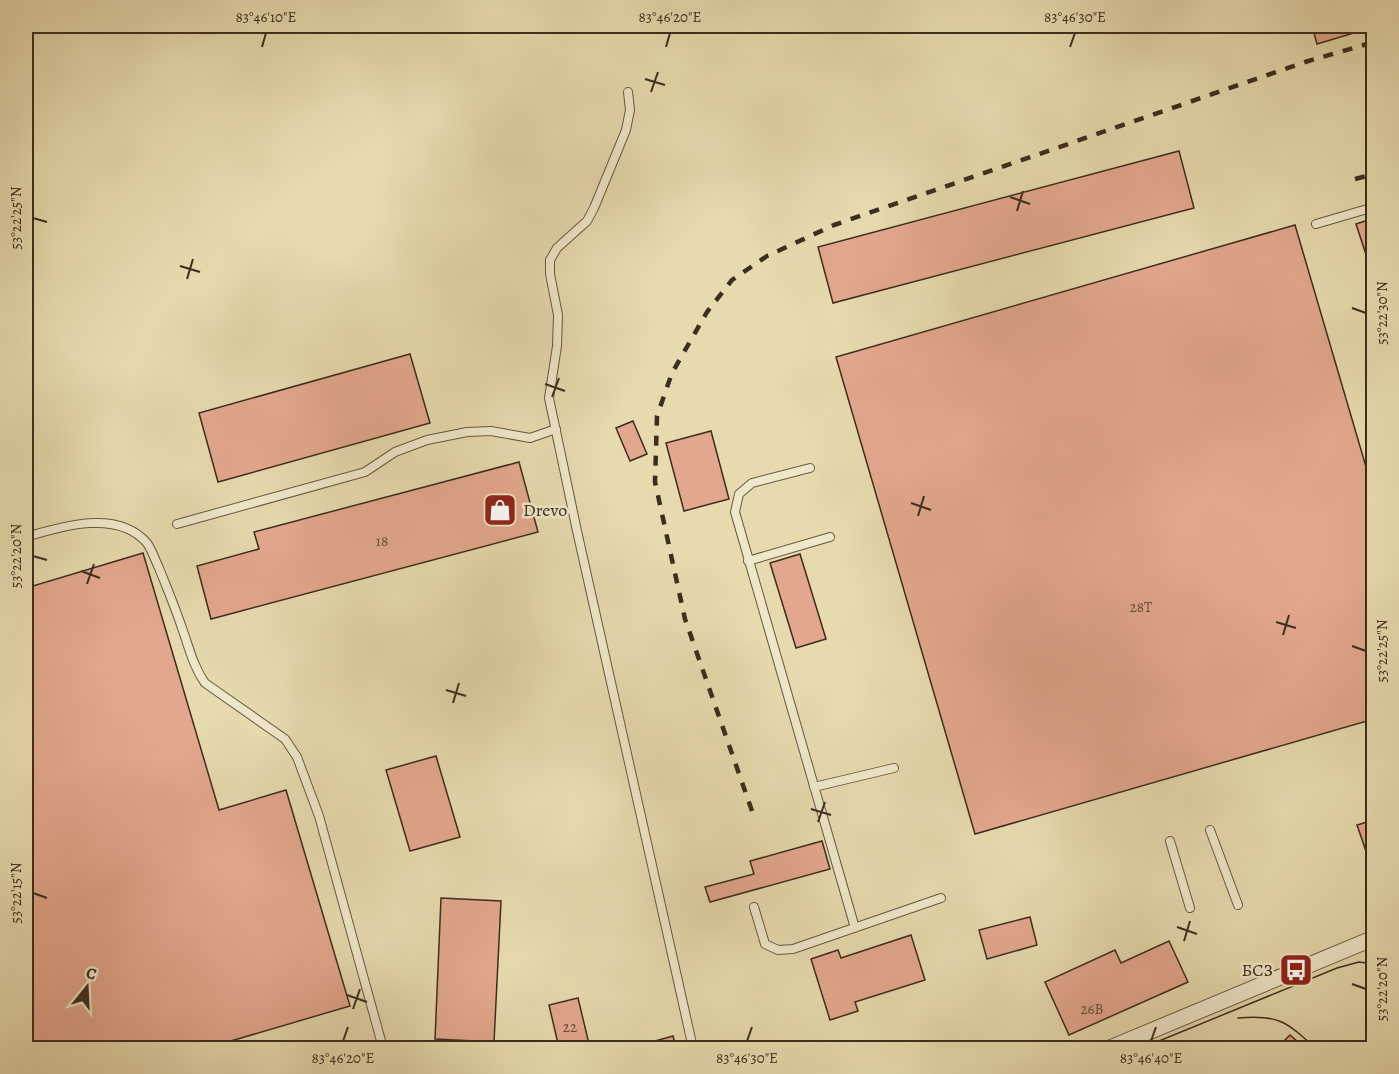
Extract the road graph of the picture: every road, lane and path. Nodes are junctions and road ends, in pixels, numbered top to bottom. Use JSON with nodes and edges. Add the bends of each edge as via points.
{"nodes":[{"id":1,"x":628,"y":92,"type":"dead end"},
{"id":2,"x":1374,"y":207,"type":"edge"},
{"id":3,"x":1316,"y":224,"type":"dead end"},
{"id":4,"x":556,"y":429,"type":"junction"},
{"id":5,"x":810,"y":468,"type":"dead end"},
{"id":6,"x":177,"y":524,"type":"dead end"},
{"id":7,"x":26,"y":537,"type":"edge"},
{"id":8,"x":830,"y":537,"type":"dead end"},
{"id":9,"x":748,"y":561,"type":"junction"},
{"id":10,"x":894,"y":768,"type":"dead end"},
{"id":11,"x":814,"y":787,"type":"junction"},
{"id":12,"x":1210,"y":830,"type":"dead end"},
{"id":13,"x":1170,"y":841,"type":"dead end"},
{"id":14,"x":941,"y":898,"type":"dead end"},
{"id":15,"x":1238,"y":904,"type":"dead end"},
{"id":16,"x":754,"y":907,"type":"dead end"},
{"id":17,"x":1190,"y":908,"type":"dead end"},
{"id":18,"x":855,"y":927,"type":"junction"},
{"id":19,"x":1374,"y":938,"type":"edge"},
{"id":20,"x":383,"y":1048,"type":"edge"},
{"id":21,"x":693,"y":1048,"type":"edge"},
{"id":22,"x":1110,"y":1048,"type":"edge"}],
"edges":[{"from":1,"to":4,"type":"lane","via":[[626,130],[594,208],[587,221],[557,248],[550,260],[558,315],[549,398]]},
{"from":2,"to":3,"type":"lane"},
{"from":4,"to":6,"type":"lane","via":[[530,438],[491,431],[427,440],[395,452],[365,472]]},
{"from":4,"to":21,"type":"lane"},
{"from":5,"to":9,"type":"lane","via":[[752,483],[739,494],[735,512]]},
{"from":7,"to":20,"type":"lane","via":[[89,523],[113,525],[139,535],[149,545],[197,672],[205,683],[285,739],[297,757],[319,816]]},
{"from":8,"to":9,"type":"lane"},
{"from":9,"to":11,"type":"lane"},
{"from":10,"to":11,"type":"lane"},
{"from":11,"to":18,"type":"lane"},
{"from":12,"to":15,"type":"lane"},
{"from":13,"to":17,"type":"lane"},
{"from":14,"to":18,"type":"lane"},
{"from":16,"to":18,"type":"lane","via":[[765,944],[778,950],[793,949]]},
{"from":19,"to":22,"type":"street"}]}
